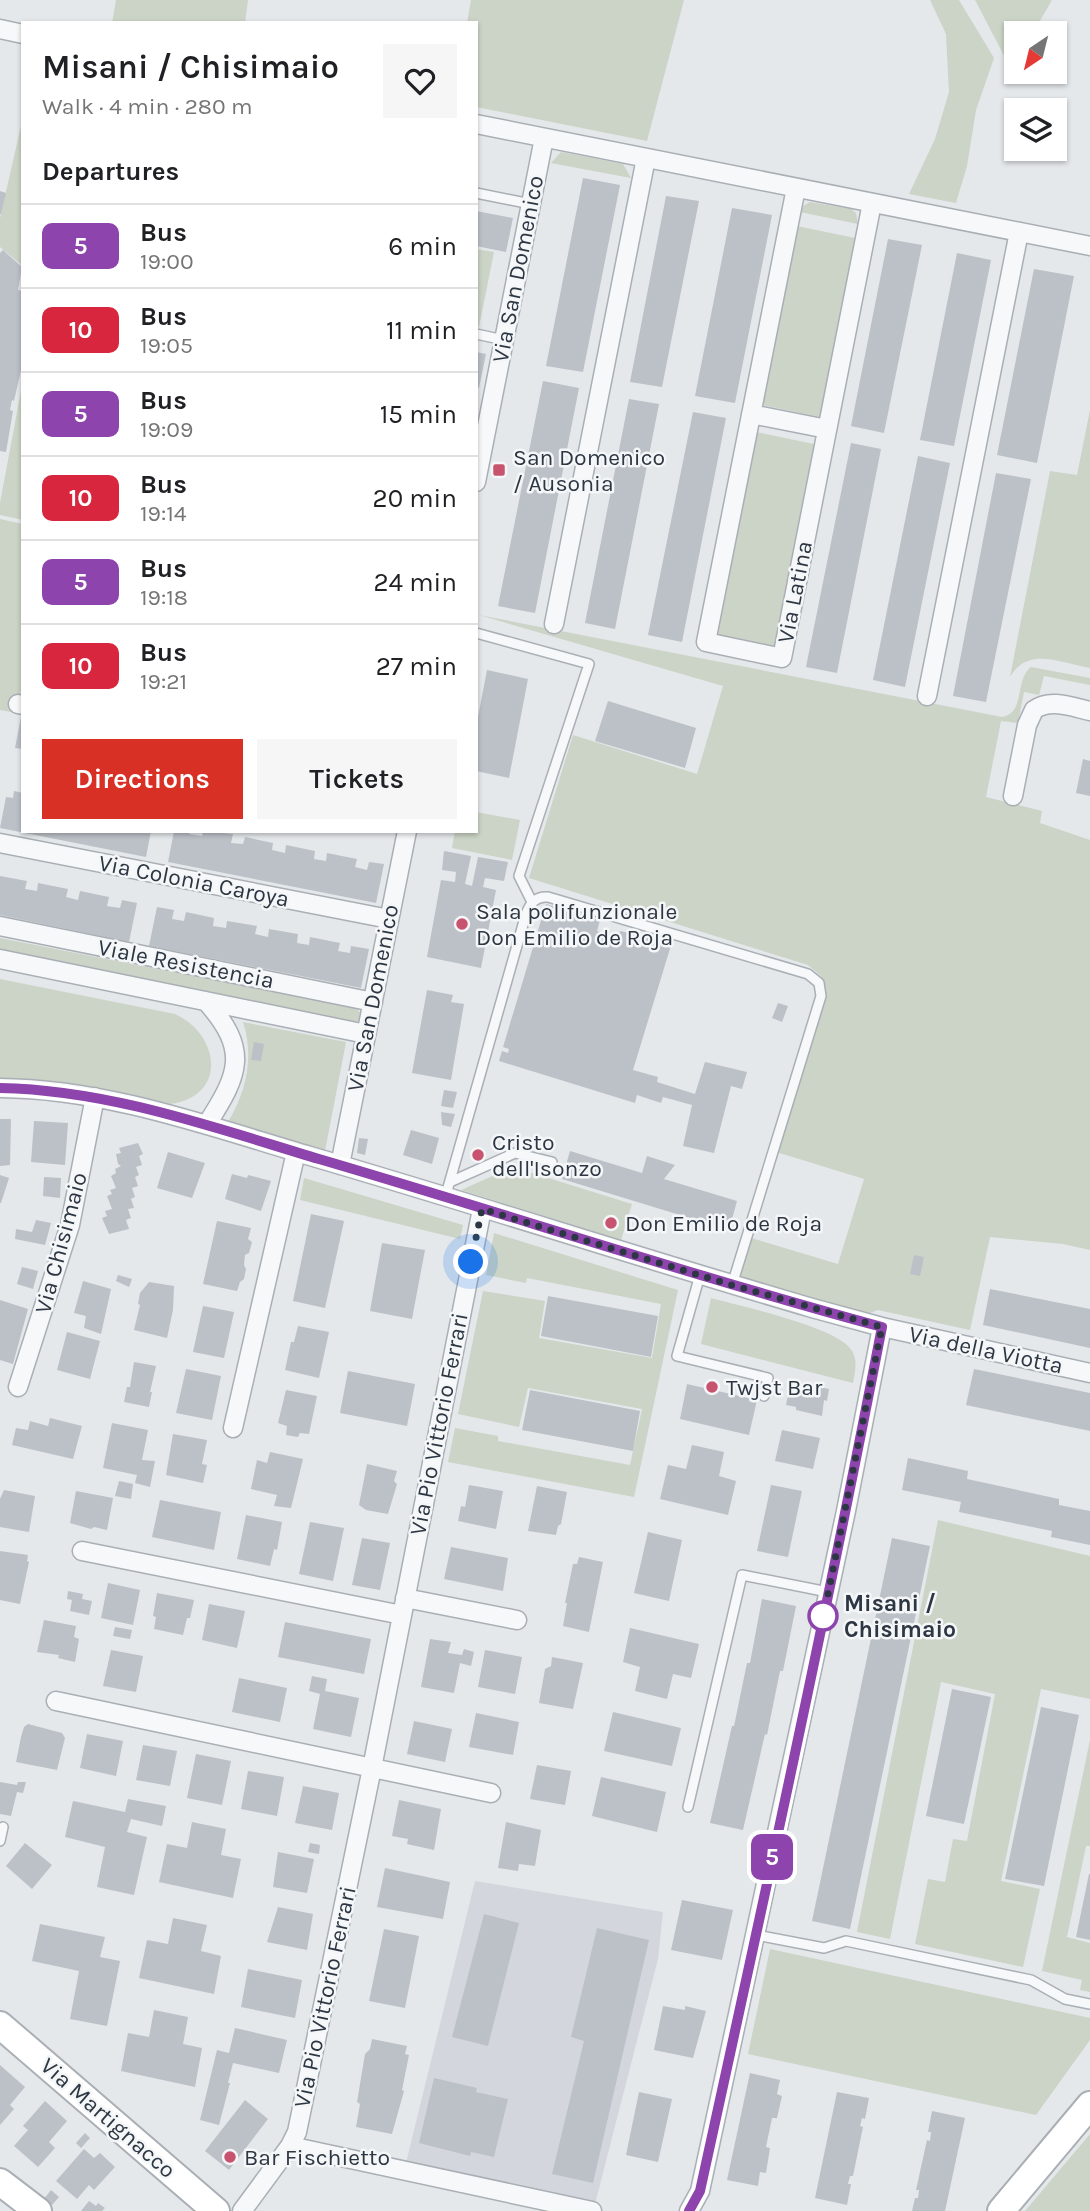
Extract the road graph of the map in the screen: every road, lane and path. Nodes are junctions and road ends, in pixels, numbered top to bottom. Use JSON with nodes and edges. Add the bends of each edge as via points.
{"nodes":[{"id":1,"x":0,"y":29,"type":"edge"},
{"id":2,"x":21,"y":34,"type":"edge"},
{"id":3,"x":478,"y":124,"type":"edge"},
{"id":4,"x":544,"y":138,"type":"junction"},
{"id":5,"x":646,"y":158,"type":"junction"},
{"id":6,"x":796,"y":188,"type":"junction"},
{"id":7,"x":478,"y":193,"type":"edge"},
{"id":8,"x":872,"y":203,"type":"junction"},
{"id":9,"x":531,"y":204,"type":"junction"},
{"id":10,"x":1019,"y":232,"type":"junction"},
{"id":11,"x":1090,"y":246,"type":"edge"},
{"id":12,"x":478,"y":334,"type":"edge"},
{"id":13,"x":504,"y":340,"type":"junction"},
{"id":14,"x":751,"y":414,"type":"junction"},
{"id":15,"x":827,"y":429,"type":"junction"},
{"id":16,"x":478,"y":469,"type":"edge"},
{"id":17,"x":554,"y":624,"type":"dead end"},
{"id":18,"x":478,"y":634,"type":"edge"},
{"id":19,"x":927,"y":696,"type":"dead end"},
{"id":20,"x":1090,"y":711,"type":"edge"},
{"id":21,"x":1013,"y":796,"type":"dead end"},
{"id":22,"x":407,"y":833,"type":"edge"},
{"id":23,"x":0,"y":843,"type":"edge"},
{"id":24,"x":532,"y":902,"type":"junction"},
{"id":25,"x":389,"y":919,"type":"junction"},
{"id":26,"x":0,"y":926,"type":"edge"},
{"id":27,"x":0,"y":959,"type":"edge"},
{"id":28,"x":206,"y":1001,"type":"junction"},
{"id":29,"x":373,"y":1002,"type":"junction"},
{"id":30,"x":366,"y":1034,"type":"junction"},
{"id":31,"x":0,"y":1088,"type":"edge"},
{"id":32,"x":95,"y":1097,"type":"junction"},
{"id":33,"x":207,"y":1124,"type":"junction"},
{"id":34,"x":296,"y":1152,"type":"junction"},
{"id":35,"x":552,"y":1163,"type":"dead end"},
{"id":36,"x":340,"y":1165,"type":"junction"},
{"id":37,"x":448,"y":1190,"type":"junction"},
{"id":38,"x":482,"y":1209,"type":"junction"},
{"id":39,"x":700,"y":1275,"type":"junction"},
{"id":40,"x":732,"y":1285,"type":"junction"},
{"id":41,"x":882,"y":1327,"type":"junction"},
{"id":42,"x":1090,"y":1373,"type":"edge"},
{"id":43,"x":18,"y":1387,"type":"dead end"},
{"id":44,"x":764,"y":1396,"type":"dead end"},
{"id":45,"x":233,"y":1428,"type":"dead end"},
{"id":46,"x":82,"y":1552,"type":"dead end"},
{"id":47,"x":828,"y":1592,"type":"junction"},
{"id":48,"x":403,"y":1606,"type":"junction"},
{"id":49,"x":517,"y":1620,"type":"dead end"},
{"id":50,"x":56,"y":1701,"type":"dead end"},
{"id":51,"x":372,"y":1768,"type":"junction"},
{"id":52,"x":491,"y":1793,"type":"dead end"},
{"id":53,"x":688,"y":1807,"type":"dead end"},
{"id":54,"x":3,"y":1827,"type":"dead end"},
{"id":55,"x":0,"y":1841,"type":"edge"},
{"id":56,"x":756,"y":1935,"type":"junction"},
{"id":57,"x":1090,"y":2004,"type":"edge"},
{"id":58,"x":0,"y":2025,"type":"edge"},
{"id":59,"x":1090,"y":2105,"type":"edge"},
{"id":60,"x":290,"y":2146,"type":"junction"},
{"id":61,"x":0,"y":2182,"type":"edge"},
{"id":62,"x":30,"y":2208,"type":"edge"},
{"id":63,"x":216,"y":2211,"type":"edge"},
{"id":64,"x":242,"y":2211,"type":"edge"},
{"id":65,"x":592,"y":2211,"type":"edge"},
{"id":66,"x":689,"y":2211,"type":"edge"},
{"id":67,"x":1001,"y":2211,"type":"edge"}],
"edges":[{"from":1,"to":2,"type":"street"},
{"from":3,"to":4,"type":"street"},
{"from":4,"to":5,"type":"street"},
{"from":4,"to":9,"type":"street","name":"Via San Domenico"},
{"from":5,"to":6,"type":"street"},
{"from":5,"to":17,"type":"street"},
{"from":6,"to":8,"type":"street"},
{"from":6,"to":14,"type":"street","name":"Via Latina"},
{"from":7,"to":9,"type":"lane"},
{"from":8,"to":10,"type":"street"},
{"from":8,"to":15,"type":"street","name":"Via Latina"},
{"from":9,"to":13,"type":"street","name":"Via San Domenico"},
{"from":10,"to":11,"type":"street"},
{"from":10,"to":19,"type":"street"},
{"from":12,"to":13,"type":"lane"},
{"from":13,"to":16,"type":"street","name":"Via San Domenico"},
{"from":14,"to":15,"type":"street"},
{"from":14,"to":15,"type":"street","name":"Via Latina","via":[[706,642],[782,658]]},
{"from":18,"to":24,"type":"lane","via":[[589,664],[519,876]]},
{"from":20,"to":21,"type":"street","via":[[1054,704],[1034,710]]},
{"from":22,"to":25,"type":"street","name":"Via San Domenico"},
{"from":23,"to":25,"type":"street","name":"Via Colonia Caroya"},
{"from":24,"to":37,"type":"lane"},
{"from":24,"to":40,"type":"lane","via":[[548,897],[808,974],[819,983],[821,996]]},
{"from":25,"to":29,"type":"street","name":"Via San Domenico"},
{"from":26,"to":29,"type":"street","name":"Viale Resistencia"},
{"from":27,"to":28,"type":"street","name":"Viale Resistencia"},
{"from":28,"to":30,"type":"street","name":"Viale Resistencia"},
{"from":28,"to":33,"type":"street","via":[[230,1032],[236,1061],[227,1092]]},
{"from":29,"to":30,"type":"street","name":"Via San Domenico"},
{"from":30,"to":36,"type":"street","name":"Via San Domenico"},
{"from":31,"to":32,"type":"street"},
{"from":32,"to":33,"type":"street"},
{"from":32,"to":43,"type":"street","name":"Via Chisimaio","via":[[70,1225]]},
{"from":33,"to":34,"type":"street"},
{"from":34,"to":36,"type":"street"},
{"from":34,"to":45,"type":"street"},
{"from":35,"to":37,"type":"lane","via":[[515,1153]]},
{"from":36,"to":37,"type":"street"},
{"from":37,"to":38,"type":"street"},
{"from":38,"to":39,"type":"street"},
{"from":38,"to":48,"type":"street","name":"Via Pio Vittorio Ferrari"},
{"from":39,"to":40,"type":"street"},
{"from":39,"to":44,"type":"lane","via":[[677,1356],[768,1378]]},
{"from":40,"to":41,"type":"street"},
{"from":41,"to":42,"type":"street","name":"Via della Viotta"},
{"from":41,"to":47,"type":"street"},
{"from":46,"to":48,"type":"street"},
{"from":47,"to":53,"type":"lane","via":[[742,1575]]},
{"from":47,"to":56,"type":"street"},
{"from":48,"to":49,"type":"street"},
{"from":48,"to":51,"type":"street","name":"Via Pio Vittorio Ferrari"},
{"from":50,"to":51,"type":"street"},
{"from":51,"to":52,"type":"street"},
{"from":51,"to":60,"type":"street","name":"Via Pio Vittorio Ferrari","via":[[297,2132]]},
{"from":54,"to":55,"type":"lane"},
{"from":56,"to":57,"type":"lane","via":[[824,1948],[846,1941],[1031,1980],[1065,1999]]},
{"from":56,"to":66,"type":"street","via":[[700,2191]]},
{"from":58,"to":63,"type":"main road","name":"Via Martignacco"},
{"from":59,"to":67,"type":"main road"},
{"from":60,"to":64,"type":"street","name":"Via Pio Vittorio Ferrari"},
{"from":60,"to":65,"type":"street"},
{"from":61,"to":62,"type":"main road"}]}
